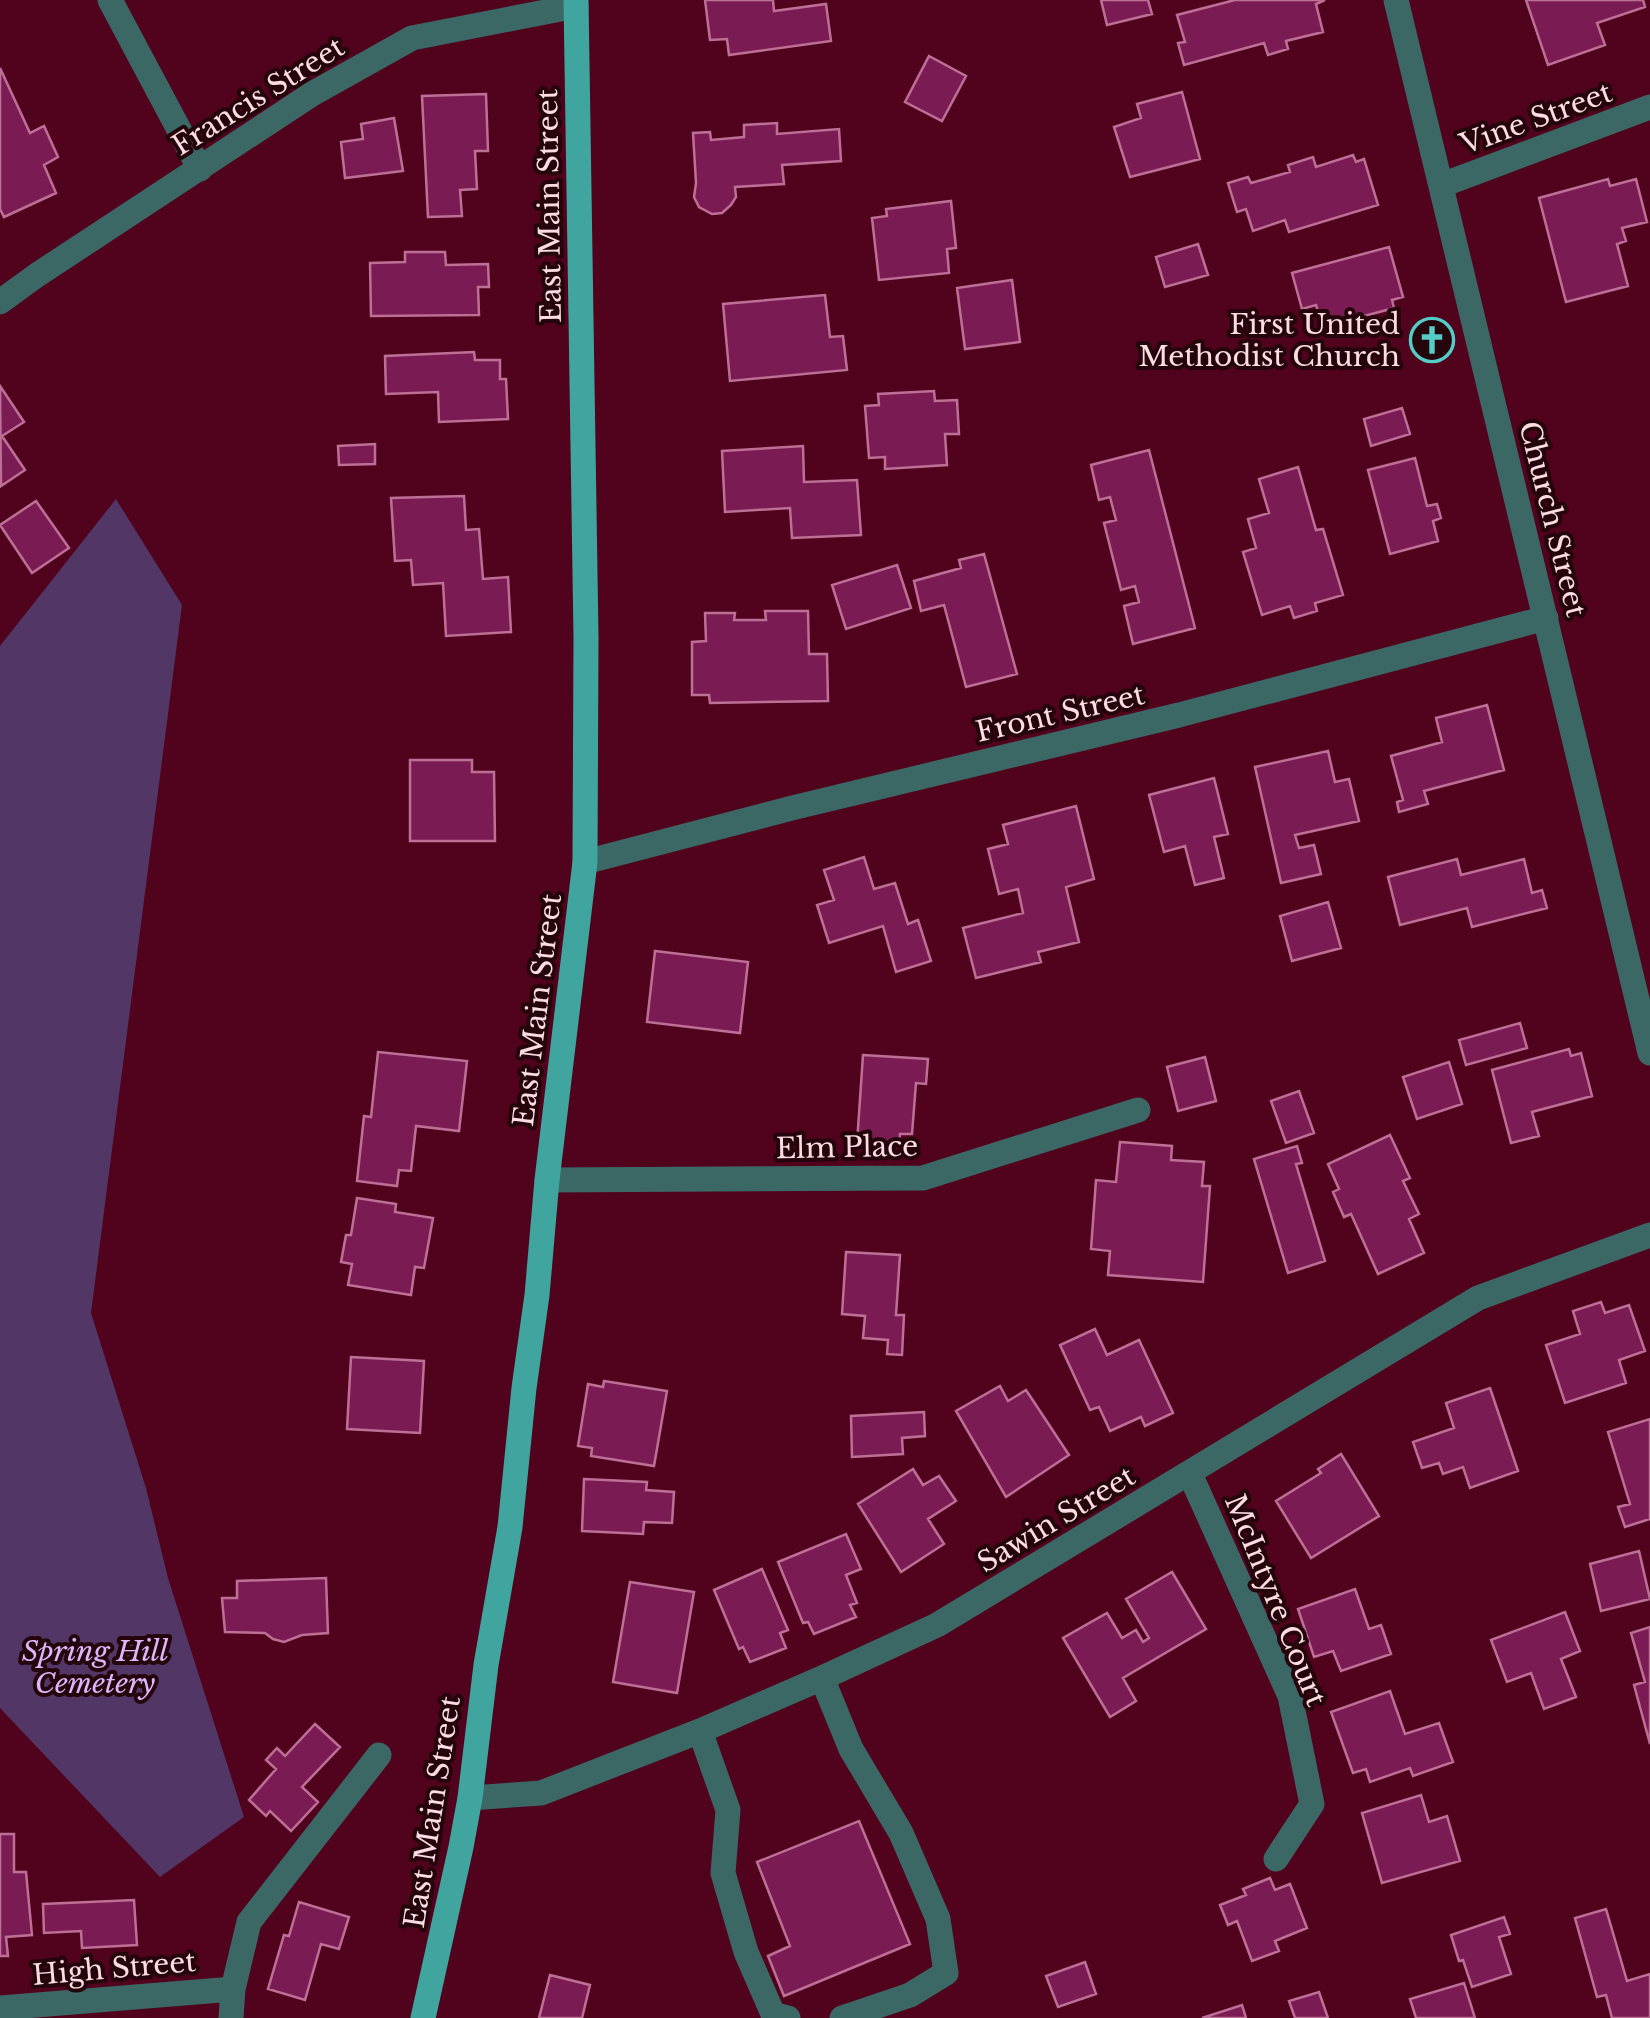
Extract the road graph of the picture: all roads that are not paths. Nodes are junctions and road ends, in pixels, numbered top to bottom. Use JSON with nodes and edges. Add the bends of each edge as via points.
{"nodes":[{"id":1,"x":110,"y":0,"type":"edge"},
{"id":2,"x":1396,"y":0,"type":"edge"},
{"id":3,"x":576,"y":3,"type":"edge"},
{"id":4,"x":1650,"y":108,"type":"edge"},
{"id":5,"x":200,"y":169,"type":"junction"},
{"id":6,"x":1442,"y":185,"type":"junction"},
{"id":7,"x":0,"y":302,"type":"edge"},
{"id":8,"x":1546,"y":618,"type":"junction"},
{"id":9,"x":585,"y":862,"type":"junction"},
{"id":10,"x":1650,"y":1053,"type":"edge"},
{"id":11,"x":1138,"y":1110,"type":"dead end"},
{"id":12,"x":547,"y":1180,"type":"junction"},
{"id":13,"x":1650,"y":1235,"type":"edge"},
{"id":14,"x":1190,"y":1474,"type":"junction"},
{"id":15,"x":822,"y":1678,"type":"junction"},
{"id":16,"x":700,"y":1731,"type":"junction"},
{"id":17,"x":379,"y":1755,"type":"dead end"},
{"id":18,"x":470,"y":1798,"type":"junction"},
{"id":19,"x":1276,"y":1860,"type":"dead end"},
{"id":20,"x":233,"y":1989,"type":"junction"},
{"id":21,"x":0,"y":2008,"type":"edge"},
{"id":22,"x":232,"y":2018,"type":"edge"},
{"id":23,"x":423,"y":2018,"type":"edge"},
{"id":24,"x":788,"y":2018,"type":"edge"},
{"id":25,"x":842,"y":2018,"type":"edge"}],
"edges":[{"from":1,"to":5,"type":"street"},
{"from":2,"to":6,"type":"street","name":"Church Street"},
{"from":3,"to":5,"type":"street","name":"Francis Street","via":[[412,38]]},
{"from":3,"to":9,"type":"main road","name":"East Main Street"},
{"from":4,"to":6,"type":"street","name":"Vine Street"},
{"from":5,"to":7,"type":"street","name":"Francis Street"},
{"from":6,"to":8,"type":"street","name":"Church Street"},
{"from":8,"to":9,"type":"street","name":"Front Street"},
{"from":8,"to":10,"type":"street","name":"Church Street"},
{"from":9,"to":12,"type":"main road","name":"East Main Street"},
{"from":11,"to":12,"type":"street","name":"Elm Place","via":[[923,1178]]},
{"from":12,"to":18,"type":"main road","name":"East Main Street","via":[[510,1527]]},
{"from":13,"to":14,"type":"street","name":"Sawin Street","via":[[1478,1298]]},
{"from":14,"to":15,"type":"street","name":"Sawin Street","via":[[937,1625]]},
{"from":14,"to":19,"type":"street","name":"McIntyre Court","via":[[1290,1696],[1312,1804]]},
{"from":15,"to":16,"type":"street","name":"Sawin Street"},
{"from":15,"to":25,"type":"street","via":[[938,1919],[946,1973]]},
{"from":16,"to":18,"type":"street","name":"Sawin Street","via":[[541,1792]]},
{"from":16,"to":24,"type":"street","via":[[728,1810],[722,1872],[746,1952],[773,2014]]},
{"from":17,"to":20,"type":"street","via":[[249,1922]]},
{"from":18,"to":23,"type":"main road","name":"East Main Street"},
{"from":20,"to":21,"type":"street","name":"High Street"},
{"from":20,"to":22,"type":"street"}]}
